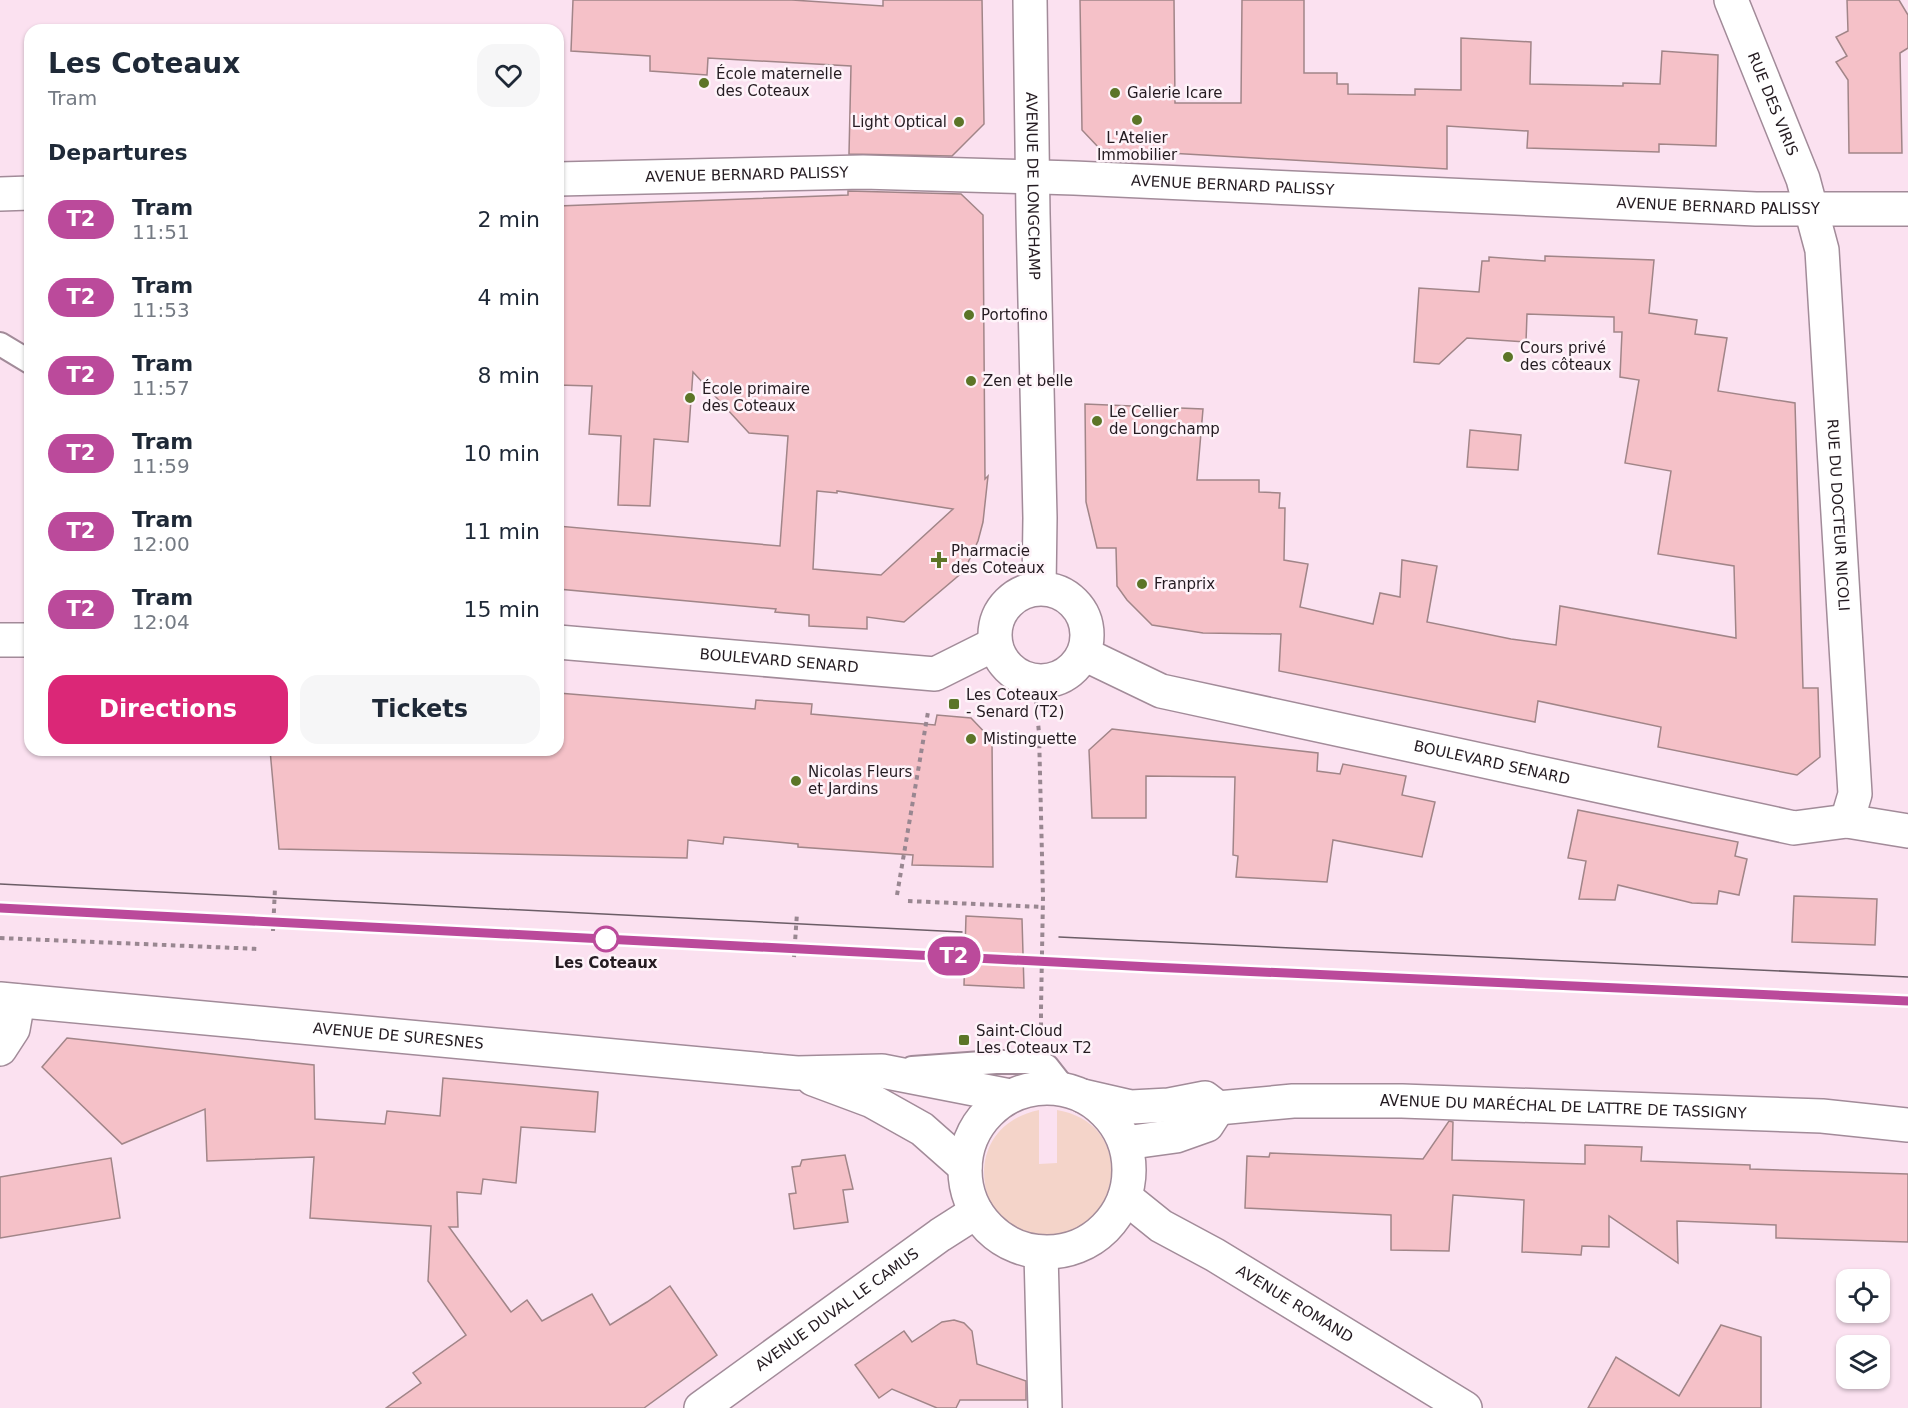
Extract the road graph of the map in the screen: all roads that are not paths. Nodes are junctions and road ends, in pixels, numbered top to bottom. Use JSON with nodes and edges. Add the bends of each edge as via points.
{"nodes":[{"id":1,"x":1030,"y":0,"type":"edge"},
{"id":2,"x":1731,"y":0,"type":"edge"},
{"id":3,"x":1032,"y":176,"type":"junction"},
{"id":4,"x":564,"y":179,"type":"edge"},
{"id":5,"x":24,"y":193,"type":"edge"},
{"id":6,"x":0,"y":194,"type":"edge"},
{"id":7,"x":1811,"y":209,"type":"junction"},
{"id":8,"x":1908,"y":209,"type":"edge"},
{"id":9,"x":0,"y":344,"type":"edge"},
{"id":10,"x":24,"y":358,"type":"edge"},
{"id":11,"x":1039,"y":588,"type":"junction"},
{"id":12,"x":0,"y":640,"type":"edge"},
{"id":13,"x":24,"y":640,"type":"edge"},
{"id":14,"x":564,"y":643,"type":"edge"},
{"id":15,"x":995,"y":644,"type":"junction"},
{"id":16,"x":1084,"y":654,"type":"junction"},
{"id":17,"x":1847,"y":821,"type":"junction"},
{"id":18,"x":1908,"y":831,"type":"edge"},
{"id":19,"x":9,"y":1000,"type":"edge"},
{"id":20,"x":0,"y":1049,"type":"edge"},
{"id":21,"x":882,"y":1071,"type":"junction"},
{"id":22,"x":797,"y":1073,"type":"junction"},
{"id":23,"x":1074,"y":1092,"type":"junction"},
{"id":24,"x":1010,"y":1096,"type":"junction"},
{"id":25,"x":1218,"y":1108,"type":"junction"},
{"id":26,"x":1908,"y":1125,"type":"edge"},
{"id":27,"x":1125,"y":1143,"type":"junction"},
{"id":28,"x":964,"y":1167,"type":"junction"},
{"id":29,"x":1125,"y":1197,"type":"junction"},
{"id":30,"x":976,"y":1212,"type":"junction"},
{"id":31,"x":1041,"y":1253,"type":"junction"},
{"id":32,"x":700,"y":1408,"type":"edge"},
{"id":33,"x":1045,"y":1408,"type":"edge"},
{"id":34,"x":1465,"y":1408,"type":"edge"}],
"edges":[{"from":1,"to":3,"type":"street","name":"AVENUE DE LONGCHAMP"},
{"from":2,"to":7,"type":"street","name":"RUE DES VIRIS","via":[[1803,179]]},
{"from":3,"to":4,"type":"street","name":"AVENUE BERNARD PALISSY","via":[[863,172]]},
{"from":3,"to":7,"type":"street","name":"AVENUE BERNARD PALISSY"},
{"from":3,"to":11,"type":"street","name":"AVENUE DE LONGCHAMP"},
{"from":5,"to":6,"type":"street"},
{"from":7,"to":8,"type":"street","name":"AVENUE BERNARD PALISSY"},
{"from":7,"to":17,"type":"street","name":"RUE DU DOCTEUR NICOLI","via":[[1822,250],[1854,771],[1855,794]]},
{"from":9,"to":10,"type":"lane"},
{"from":11,"to":15,"type":"street","via":[[1024,591],[1009,601],[994,629]]},
{"from":11,"to":16,"type":"street","via":[[1061,592],[1083,615],[1088,639]]},
{"from":12,"to":13,"type":"street"},
{"from":14,"to":15,"type":"street","name":"BOULEVARD SENARD","via":[[934,674]]},
{"from":15,"to":16,"type":"street","via":[[1001,660],[1012,672],[1034,681],[1047,682],[1063,676]]},
{"from":16,"to":17,"type":"street","name":"BOULEVARD SENARD","via":[[1161,691],[1794,828]]},
{"from":17,"to":18,"type":"street","name":"BOULEVARD SENARD"},
{"from":19,"to":20,"type":"street","via":[[13,1029]]},
{"from":19,"to":22,"type":"street","name":"AVENUE DE SURESNES"},
{"from":21,"to":22,"type":"street","name":"AVENUE DE SURESNES"},
{"from":21,"to":23,"type":"lane","name":"AVENUE DE SURESNES","via":[[1040,1062]]},
{"from":21,"to":24,"type":"street","name":"AVENUE DE SURESNES"},
{"from":22,"to":28,"type":"street","name":"AVENUE DE SURESNES","via":[[872,1101],[922,1129]]},
{"from":23,"to":24,"type":"street","via":[[1038,1088]]},
{"from":23,"to":25,"type":"street","name":"AVENUE DU MARÉCHAL DE LATTRE DE TASSIGNY","via":[[1131,1107],[1205,1098]]},
{"from":23,"to":27,"type":"street","via":[[1109,1115]]},
{"from":24,"to":28,"type":"street","via":[[987,1114],[971,1138]]},
{"from":25,"to":26,"type":"street","name":"AVENUE DU MARÉCHAL DE LATTRE DE TASSIGNY","via":[[1293,1101],[1402,1101],[1822,1116]]},
{"from":25,"to":27,"type":"street","via":[[1207,1125],[1176,1136]]},
{"from":27,"to":29,"type":"street","via":[[1130,1170]]},
{"from":28,"to":30,"type":"street","via":[[967,1190]]},
{"from":29,"to":31,"type":"street","via":[[1113,1221],[1093,1240],[1068,1251]]},
{"from":29,"to":34,"type":"street","name":"AVENUE ROMAND","via":[[1161,1226]]},
{"from":30,"to":31,"type":"street","via":[[993,1233],[1007,1242]]},
{"from":30,"to":32,"type":"street","name":"AVENUE DUVAL LE CAMUS"},
{"from":31,"to":33,"type":"street"}]}
